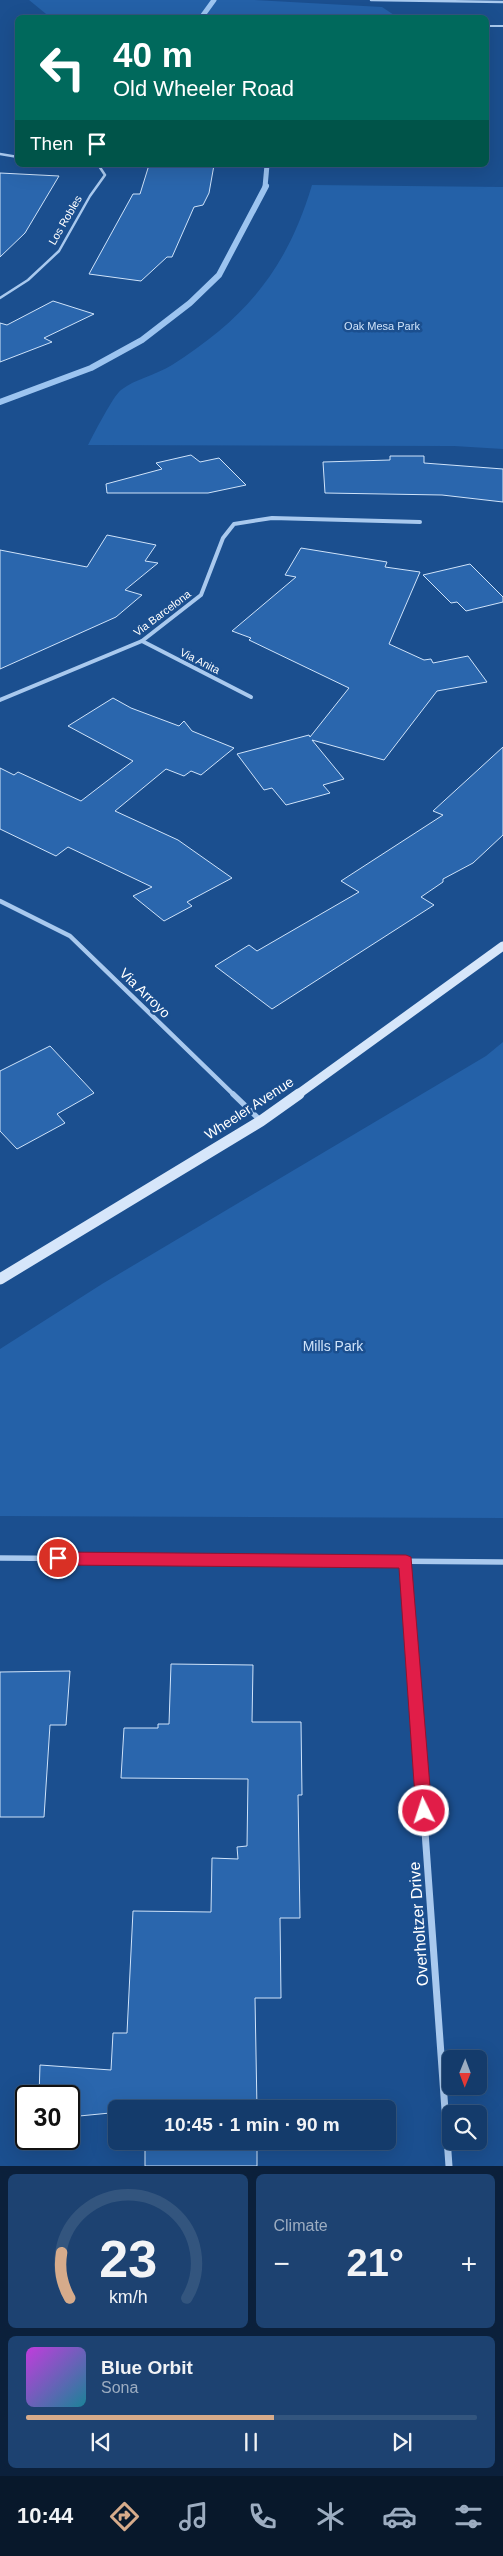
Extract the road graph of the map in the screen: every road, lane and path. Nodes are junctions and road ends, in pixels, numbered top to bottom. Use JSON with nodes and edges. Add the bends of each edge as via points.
{"nodes":[{"id":1,"x":371,"y":0,"type":"edge"},
{"id":2,"x":503,"y":2,"type":"edge"},
{"id":3,"x":489,"y":26,"type":"edge"},
{"id":4,"x":503,"y":26,"type":"edge"},
{"id":5,"x":0,"y":154,"type":"edge"},
{"id":6,"x":15,"y":156,"type":"edge"},
{"id":7,"x":100,"y":167,"type":"edge"},
{"id":8,"x":0,"y":298,"type":"edge"},
{"id":9,"x":420,"y":522,"type":"dead end"},
{"id":10,"x":142,"y":641,"type":"junction"},
{"id":11,"x":251,"y":697,"type":"dead end"},
{"id":12,"x":0,"y":700,"type":"edge"},
{"id":13,"x":0,"y":902,"type":"edge"},
{"id":14,"x":503,"y":946,"type":"edge"},
{"id":15,"x":261,"y":1121,"type":"junction"},
{"id":16,"x":0,"y":1279,"type":"edge"},
{"id":17,"x":0,"y":1558,"type":"edge"},
{"id":18,"x":406,"y":1561,"type":"junction"},
{"id":19,"x":503,"y":1562,"type":"edge"},
{"id":20,"x":449,"y":2166,"type":"edge"}],
"edges":[{"from":1,"to":2,"type":"street"},
{"from":3,"to":4,"type":"lane"},
{"from":5,"to":6,"type":"street"},
{"from":7,"to":8,"type":"street","name":"Los Robles","via":[[105,175],[59,251],[28,280]]},
{"from":9,"to":10,"type":"street","name":"Via Barcelona","via":[[272,518],[234,524],[223,538],[201,595]]},
{"from":10,"to":11,"type":"street","name":"Via Anita"},
{"from":10,"to":12,"type":"street","name":"Via Barcelona"},
{"from":13,"to":15,"type":"street","name":"Via Arroyo","via":[[70,936]]},
{"from":14,"to":15,"type":"main road","name":"Wheeler Avenue"},
{"from":15,"to":16,"type":"main road","name":"Wheeler Avenue"},
{"from":17,"to":18,"type":"street"},
{"from":18,"to":19,"type":"street"},
{"from":18,"to":20,"type":"street","name":"Overholtzer Drive"}]}
